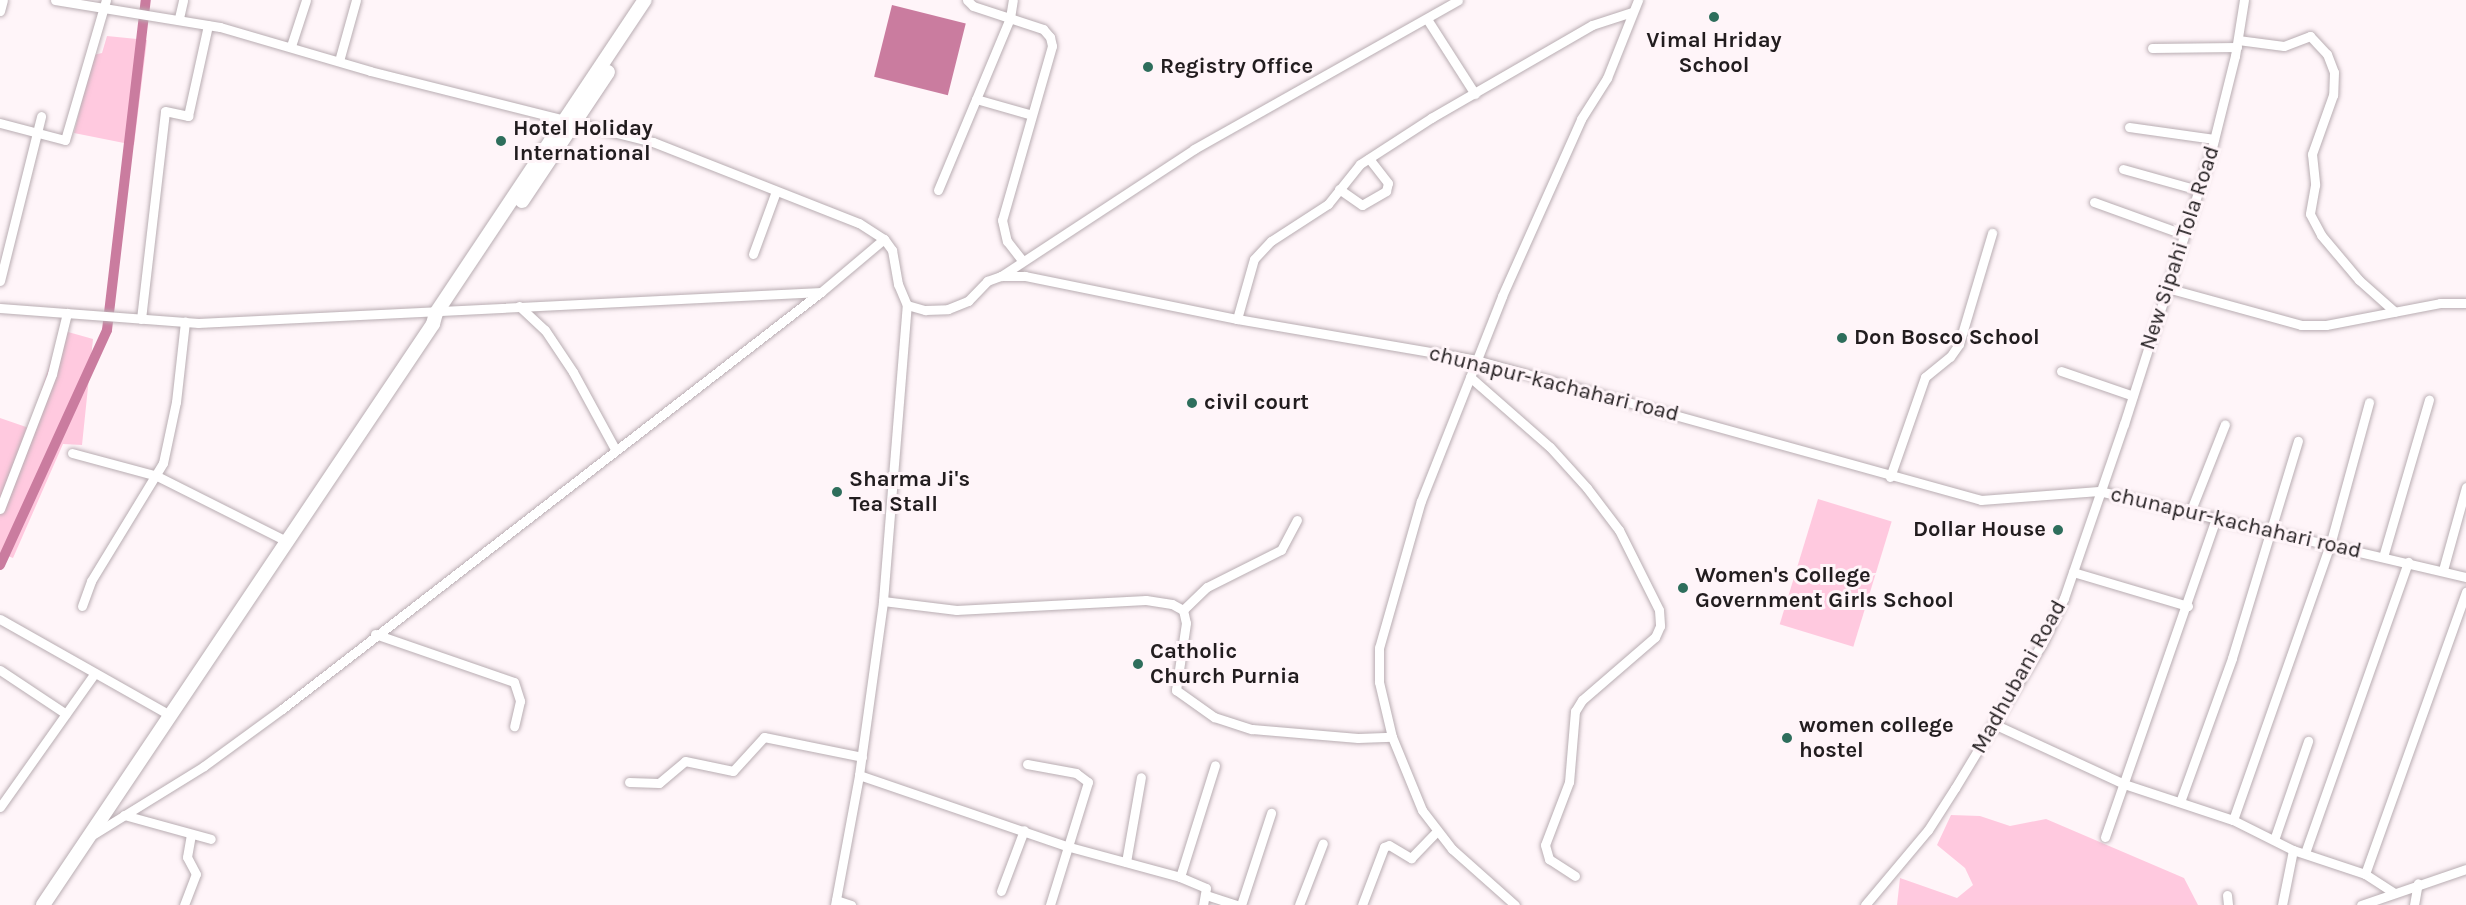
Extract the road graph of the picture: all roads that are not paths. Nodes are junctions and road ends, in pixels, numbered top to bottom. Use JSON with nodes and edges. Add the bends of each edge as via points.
{"nodes":[{"id":1,"x":3,"y":0,"type":"edge"},
{"id":2,"x":56,"y":0,"type":"edge"},
{"id":3,"x":106,"y":0,"type":"edge"},
{"id":4,"x":183,"y":0,"type":"edge"},
{"id":5,"x":306,"y":0,"type":"edge"},
{"id":6,"x":356,"y":0,"type":"edge"},
{"id":7,"x":645,"y":0,"type":"edge"},
{"id":8,"x":655,"y":0,"type":"edge"},
{"id":9,"x":967,"y":0,"type":"edge"},
{"id":10,"x":1013,"y":0,"type":"edge"},
{"id":11,"x":1458,"y":0,"type":"edge"},
{"id":12,"x":1638,"y":0,"type":"edge"},
{"id":13,"x":2244,"y":0,"type":"edge"},
{"id":14,"x":103,"y":10,"type":"junction"},
{"id":15,"x":0,"y":11,"type":"edge"},
{"id":16,"x":1632,"y":12,"type":"junction"},
{"id":17,"x":179,"y":18,"type":"junction"},
{"id":18,"x":1010,"y":18,"type":"junction"},
{"id":19,"x":1427,"y":19,"type":"junction"},
{"id":20,"x":208,"y":25,"type":"junction"},
{"id":21,"x":2237,"y":44,"type":"junction"},
{"id":22,"x":291,"y":46,"type":"junction"},
{"id":23,"x":2152,"y":48,"type":"dead end"},
{"id":24,"x":339,"y":61,"type":"junction"},
{"id":25,"x":1475,"y":94,"type":"junction"},
{"id":26,"x":976,"y":99,"type":"junction"},
{"id":27,"x":1032,"y":115,"type":"junction"},
{"id":28,"x":41,"y":116,"type":"dead end"},
{"id":29,"x":572,"y":120,"type":"junction"},
{"id":30,"x":0,"y":123,"type":"edge"},
{"id":31,"x":2129,"y":127,"type":"dead end"},
{"id":32,"x":36,"y":135,"type":"junction"},
{"id":33,"x":2214,"y":139,"type":"junction"},
{"id":34,"x":1369,"y":159,"type":"junction"},
{"id":35,"x":2123,"y":169,"type":"dead end"},
{"id":36,"x":1340,"y":189,"type":"junction"},
{"id":37,"x":938,"y":190,"type":"dead end"},
{"id":38,"x":2198,"y":190,"type":"junction"},
{"id":39,"x":776,"y":191,"type":"junction"},
{"id":40,"x":2094,"y":202,"type":"dead end"},
{"id":41,"x":1992,"y":233,"type":"dead end"},
{"id":42,"x":2183,"y":234,"type":"junction"},
{"id":43,"x":884,"y":239,"type":"junction"},
{"id":44,"x":753,"y":254,"type":"dead end"},
{"id":45,"x":1021,"y":259,"type":"junction"},
{"id":46,"x":1000,"y":276,"type":"junction"},
{"id":47,"x":0,"y":281,"type":"edge"},
{"id":48,"x":2167,"y":288,"type":"junction"},
{"id":49,"x":821,"y":292,"type":"junction"},
{"id":50,"x":2466,"y":303,"type":"edge"},
{"id":51,"x":907,"y":305,"type":"junction"},
{"id":52,"x":519,"y":306,"type":"junction"},
{"id":53,"x":0,"y":308,"type":"edge"},
{"id":54,"x":2395,"y":312,"type":"junction"},
{"id":55,"x":67,"y":313,"type":"junction"},
{"id":56,"x":438,"y":317,"type":"junction"},
{"id":57,"x":141,"y":319,"type":"junction"},
{"id":58,"x":1237,"y":320,"type":"junction"},
{"id":59,"x":185,"y":322,"type":"junction"},
{"id":60,"x":1476,"y":360,"type":"junction"},
{"id":61,"x":2061,"y":371,"type":"dead end"},
{"id":62,"x":1470,"y":377,"type":"junction"},
{"id":63,"x":2133,"y":396,"type":"junction"},
{"id":64,"x":2429,"y":399,"type":"dead end"},
{"id":65,"x":2369,"y":402,"type":"dead end"},
{"id":66,"x":2224,"y":424,"type":"dead end"},
{"id":67,"x":2298,"y":441,"type":"dead end"},
{"id":68,"x":615,"y":449,"type":"junction"},
{"id":69,"x":72,"y":453,"type":"dead end"},
{"id":70,"x":157,"y":476,"type":"junction"},
{"id":71,"x":1890,"y":477,"type":"junction"},
{"id":72,"x":2466,"y":487,"type":"edge"},
{"id":73,"x":2099,"y":491,"type":"junction"},
{"id":74,"x":0,"y":509,"type":"edge"},
{"id":75,"x":2191,"y":510,"type":"junction"},
{"id":76,"x":2217,"y":516,"type":"junction"},
{"id":77,"x":1297,"y":520,"type":"dead end"},
{"id":78,"x":2272,"y":531,"type":"junction"},
{"id":79,"x":288,"y":542,"type":"junction"},
{"id":80,"x":2330,"y":544,"type":"junction"},
{"id":81,"x":2383,"y":556,"type":"junction"},
{"id":82,"x":2408,"y":562,"type":"junction"},
{"id":83,"x":2443,"y":570,"type":"junction"},
{"id":84,"x":2073,"y":572,"type":"junction"},
{"id":85,"x":2466,"y":577,"type":"edge"},
{"id":86,"x":2466,"y":591,"type":"edge"},
{"id":87,"x":882,"y":601,"type":"junction"},
{"id":88,"x":82,"y":606,"type":"dead end"},
{"id":89,"x":2188,"y":606,"type":"junction"},
{"id":90,"x":1183,"y":610,"type":"junction"},
{"id":91,"x":0,"y":619,"type":"edge"},
{"id":92,"x":375,"y":634,"type":"junction"},
{"id":93,"x":0,"y":670,"type":"edge"},
{"id":94,"x":95,"y":673,"type":"junction"},
{"id":95,"x":66,"y":714,"type":"junction"},
{"id":96,"x":170,"y":716,"type":"junction"},
{"id":97,"x":1996,"y":725,"type":"junction"},
{"id":98,"x":514,"y":726,"type":"dead end"},
{"id":99,"x":1392,"y":736,"type":"junction"},
{"id":100,"x":2308,"y":741,"type":"dead end"},
{"id":101,"x":862,"y":757,"type":"junction"},
{"id":102,"x":1027,"y":764,"type":"dead end"},
{"id":103,"x":1215,"y":765,"type":"dead end"},
{"id":104,"x":859,"y":775,"type":"junction"},
{"id":105,"x":1142,"y":777,"type":"dead end"},
{"id":106,"x":629,"y":782,"type":"dead end"},
{"id":107,"x":2124,"y":784,"type":"junction"},
{"id":108,"x":2180,"y":802,"type":"junction"},
{"id":109,"x":0,"y":807,"type":"edge"},
{"id":110,"x":1271,"y":813,"type":"dead end"},
{"id":111,"x":124,"y":815,"type":"junction"},
{"id":112,"x":2233,"y":820,"type":"junction"},
{"id":113,"x":1024,"y":830,"type":"junction"},
{"id":114,"x":1437,"y":831,"type":"junction"},
{"id":115,"x":191,"y":834,"type":"junction"},
{"id":116,"x":92,"y":835,"type":"junction"},
{"id":117,"x":2105,"y":837,"type":"dead end"},
{"id":118,"x":212,"y":839,"type":"dead end"},
{"id":119,"x":2274,"y":840,"type":"junction"},
{"id":120,"x":1323,"y":843,"type":"dead end"},
{"id":121,"x":1066,"y":846,"type":"junction"},
{"id":122,"x":2293,"y":850,"type":"junction"},
{"id":123,"x":2305,"y":853,"type":"junction"},
{"id":124,"x":1126,"y":862,"type":"junction"},
{"id":125,"x":2466,"y":869,"type":"edge"},
{"id":126,"x":2365,"y":874,"type":"junction"},
{"id":127,"x":1575,"y":876,"type":"dead end"},
{"id":128,"x":1180,"y":877,"type":"junction"},
{"id":129,"x":2418,"y":883,"type":"junction"},
{"id":130,"x":1001,"y":891,"type":"dead end"},
{"id":131,"x":2394,"y":893,"type":"junction"},
{"id":132,"x":1205,"y":900,"type":"edge"},
{"id":133,"x":836,"y":902,"type":"edge"},
{"id":134,"x":43,"y":903,"type":"edge"},
{"id":135,"x":184,"y":905,"type":"edge"},
{"id":136,"x":851,"y":905,"type":"edge"},
{"id":137,"x":1050,"y":905,"type":"edge"},
{"id":138,"x":1239,"y":905,"type":"edge"},
{"id":139,"x":1299,"y":905,"type":"edge"},
{"id":140,"x":1362,"y":905,"type":"edge"},
{"id":141,"x":1515,"y":905,"type":"edge"},
{"id":142,"x":1865,"y":905,"type":"edge"},
{"id":143,"x":2282,"y":905,"type":"edge"},
{"id":144,"x":2361,"y":905,"type":"edge"},
{"id":145,"x":2414,"y":905,"type":"edge"}],
"edges":[{"from":1,"to":15,"type":"street"},
{"from":2,"to":14,"type":"street"},
{"from":3,"to":14,"type":"street"},
{"from":4,"to":17,"type":"street"},
{"from":5,"to":22,"type":"street"},
{"from":6,"to":24,"type":"street"},
{"from":7,"to":29,"type":"highway"},
{"from":8,"to":29,"type":"highway"},
{"from":9,"to":18,"type":"street","via":[[973,6]]},
{"from":10,"to":18,"type":"street"},
{"from":11,"to":19,"type":"street"},
{"from":12,"to":16,"type":"street"},
{"from":13,"to":21,"type":"street","name":"New Sipahi Tola Road"},
{"from":14,"to":17,"type":"street"},
{"from":14,"to":32,"type":"street","via":[[65,140]]},
{"from":16,"to":25,"type":"street","via":[[1592,25]]},
{"from":16,"to":60,"type":"street","via":[[1607,78],[1581,119]]},
{"from":17,"to":20,"type":"street"},
{"from":18,"to":26,"type":"street"},
{"from":18,"to":27,"type":"street","via":[[1042,29],[1050,37],[1052,46]]},
{"from":19,"to":25,"type":"street"},
{"from":19,"to":45,"type":"street","via":[[1194,149]]},
{"from":20,"to":22,"type":"street"},
{"from":20,"to":57,"type":"street","via":[[188,116],[165,111]]},
{"from":21,"to":23,"type":"street"},
{"from":21,"to":33,"type":"street","name":"New Sipahi Tola Road"},
{"from":21,"to":54,"type":"street","via":[[2284,46],[2310,36],[2327,54],[2334,72],[2333,95],[2312,154],[2315,185],[2310,214],[2343,262]]},
{"from":22,"to":24,"type":"street"},
{"from":24,"to":29,"type":"street"},
{"from":25,"to":34,"type":"street"},
{"from":26,"to":27,"type":"street"},
{"from":26,"to":37,"type":"street"},
{"from":27,"to":45,"type":"street","via":[[1002,220],[1007,241]]},
{"from":28,"to":32,"type":"street"},
{"from":29,"to":39,"type":"street","via":[[653,142]]},
{"from":29,"to":56,"type":"highway"},
{"from":30,"to":32,"type":"street"},
{"from":31,"to":33,"type":"street"},
{"from":32,"to":47,"type":"street"},
{"from":33,"to":38,"type":"street","name":"New Sipahi Tola Road"},
{"from":34,"to":36,"type":"street"},
{"from":34,"to":36,"type":"street","via":[[1388,183],[1386,191],[1362,205]]},
{"from":35,"to":38,"type":"street"},
{"from":36,"to":58,"type":"street","via":[[1314,215],[1271,241],[1254,259]]},
{"from":38,"to":42,"type":"street","name":"New Sipahi Tola Road"},
{"from":39,"to":43,"type":"street","via":[[859,223]]},
{"from":39,"to":44,"type":"street"},
{"from":40,"to":42,"type":"street"},
{"from":41,"to":71,"type":"street","via":[[1959,344],[1950,357],[1925,377]]},
{"from":42,"to":48,"type":"street","name":"New Sipahi Tola Road"},
{"from":43,"to":49,"type":"street"},
{"from":43,"to":51,"type":"street","via":[[892,250],[898,284]]},
{"from":45,"to":46,"type":"street"},
{"from":46,"to":51,"type":"street","via":[[987,281],[968,301],[948,309],[925,310]]},
{"from":46,"to":58,"type":"street","name":"chunapur-kachahari road","via":[[1025,276]]},
{"from":48,"to":54,"type":"street","via":[[2301,325],[2326,325]]},
{"from":48,"to":63,"type":"street","name":"New Sipahi Tola Road"},
{"from":49,"to":52,"type":"street"},
{"from":49,"to":68,"type":"street"},
{"from":50,"to":54,"type":"street","via":[[2440,303]]},
{"from":51,"to":87,"type":"street"},
{"from":52,"to":56,"type":"street"},
{"from":52,"to":68,"type":"street","via":[[545,330],[568,363]]},
{"from":53,"to":55,"type":"street"},
{"from":55,"to":57,"type":"street"},
{"from":55,"to":74,"type":"street","via":[[52,374]]},
{"from":56,"to":59,"type":"street"},
{"from":56,"to":79,"type":"highway"},
{"from":57,"to":59,"type":"street"},
{"from":58,"to":60,"type":"street","name":"chunapur-kachahari road"},
{"from":59,"to":70,"type":"street","via":[[176,402]]},
{"from":60,"to":62,"type":"street"},
{"from":60,"to":71,"type":"street","name":"chunapur-kachahari road","via":[[1720,425]]},
{"from":61,"to":63,"type":"street"},
{"from":62,"to":99,"type":"street","via":[[1421,501],[1383,624],[1379,682]]},
{"from":62,"to":127,"type":"street","via":[[1536,434],[1587,488],[1619,530],[1659,610],[1660,626],[1655,638],[1582,700],[1575,711],[1569,782],[1545,844],[1549,859]]},
{"from":63,"to":73,"type":"street","name":"New Sipahi Tola Road"},
{"from":64,"to":81,"type":"street"},
{"from":65,"to":80,"type":"street"},
{"from":66,"to":75,"type":"street"},
{"from":67,"to":78,"type":"street"},
{"from":68,"to":92,"type":"street"},
{"from":69,"to":70,"type":"street"},
{"from":70,"to":79,"type":"street"},
{"from":70,"to":88,"type":"street","via":[[123,526]]},
{"from":71,"to":73,"type":"street","name":"chunapur-kachahari road","via":[[1981,500]]},
{"from":72,"to":83,"type":"street"},
{"from":73,"to":75,"type":"street","name":"chunapur-kachahari road"},
{"from":73,"to":84,"type":"street","name":"Madhubani Road"},
{"from":75,"to":76,"type":"street","name":"chunapur-kachahari road"},
{"from":76,"to":78,"type":"street","name":"chunapur-kachahari road"},
{"from":76,"to":89,"type":"street"},
{"from":77,"to":90,"type":"street","via":[[1281,550],[1207,587]]},
{"from":78,"to":80,"type":"street","name":"chunapur-kachahari road"},
{"from":78,"to":108,"type":"street"},
{"from":79,"to":96,"type":"highway"},
{"from":80,"to":81,"type":"street","name":"chunapur-kachahari road"},
{"from":80,"to":112,"type":"street"},
{"from":81,"to":82,"type":"street","name":"chunapur-kachahari road"},
{"from":82,"to":83,"type":"street","name":"chunapur-kachahari road"},
{"from":82,"to":123,"type":"street"},
{"from":83,"to":85,"type":"street","name":"chunapur-kachahari road"},
{"from":84,"to":89,"type":"street"},
{"from":84,"to":97,"type":"street","name":"Madhubani Road","via":[[2042,644]]},
{"from":86,"to":126,"type":"street"},
{"from":87,"to":90,"type":"street","via":[[957,610],[1146,600]]},
{"from":87,"to":101,"type":"street"},
{"from":89,"to":107,"type":"street"},
{"from":90,"to":99,"type":"street","via":[[1186,623],[1176,690],[1214,717],[1252,729],[1358,738]]},
{"from":91,"to":94,"type":"street"},
{"from":92,"to":98,"type":"street","via":[[514,682],[520,701]]},
{"from":92,"to":111,"type":"street","via":[[204,766]]},
{"from":93,"to":95,"type":"street"},
{"from":94,"to":95,"type":"street"},
{"from":94,"to":96,"type":"street"},
{"from":95,"to":109,"type":"street"},
{"from":96,"to":116,"type":"highway"},
{"from":97,"to":107,"type":"street"},
{"from":97,"to":142,"type":"street","name":"Madhubani Road","via":[[1928,830]]},
{"from":99,"to":114,"type":"street","via":[[1422,810]]},
{"from":100,"to":119,"type":"street"},
{"from":101,"to":104,"type":"street"},
{"from":101,"to":106,"type":"street","via":[[764,737],[733,771],[685,761],[659,783]]},
{"from":102,"to":121,"type":"street","via":[[1076,773],[1088,782]]},
{"from":103,"to":128,"type":"street"},
{"from":104,"to":113,"type":"street"},
{"from":104,"to":133,"type":"street"},
{"from":105,"to":124,"type":"street"},
{"from":107,"to":108,"type":"street"},
{"from":107,"to":117,"type":"street"},
{"from":108,"to":112,"type":"street"},
{"from":110,"to":138,"type":"street"},
{"from":111,"to":115,"type":"street"},
{"from":111,"to":116,"type":"street"},
{"from":112,"to":119,"type":"street"},
{"from":113,"to":121,"type":"street"},
{"from":113,"to":130,"type":"street"},
{"from":114,"to":140,"type":"street","via":[[1411,858],[1389,845],[1384,847]]},
{"from":114,"to":141,"type":"street"},
{"from":115,"to":118,"type":"street"},
{"from":115,"to":135,"type":"street","via":[[187,857],[196,874]]},
{"from":116,"to":134,"type":"highway"},
{"from":119,"to":122,"type":"street"},
{"from":120,"to":139,"type":"street"},
{"from":121,"to":124,"type":"street"},
{"from":121,"to":137,"type":"street"},
{"from":122,"to":123,"type":"street"},
{"from":122,"to":143,"type":"street"},
{"from":123,"to":126,"type":"street"},
{"from":124,"to":128,"type":"street"},
{"from":125,"to":129,"type":"street"},
{"from":126,"to":131,"type":"street"},
{"from":128,"to":132,"type":"street","via":[[1206,888]]},
{"from":129,"to":131,"type":"street"},
{"from":129,"to":145,"type":"street"},
{"from":131,"to":144,"type":"street"},
{"from":132,"to":138,"type":"street"},
{"from":133,"to":136,"type":"street"}]}
